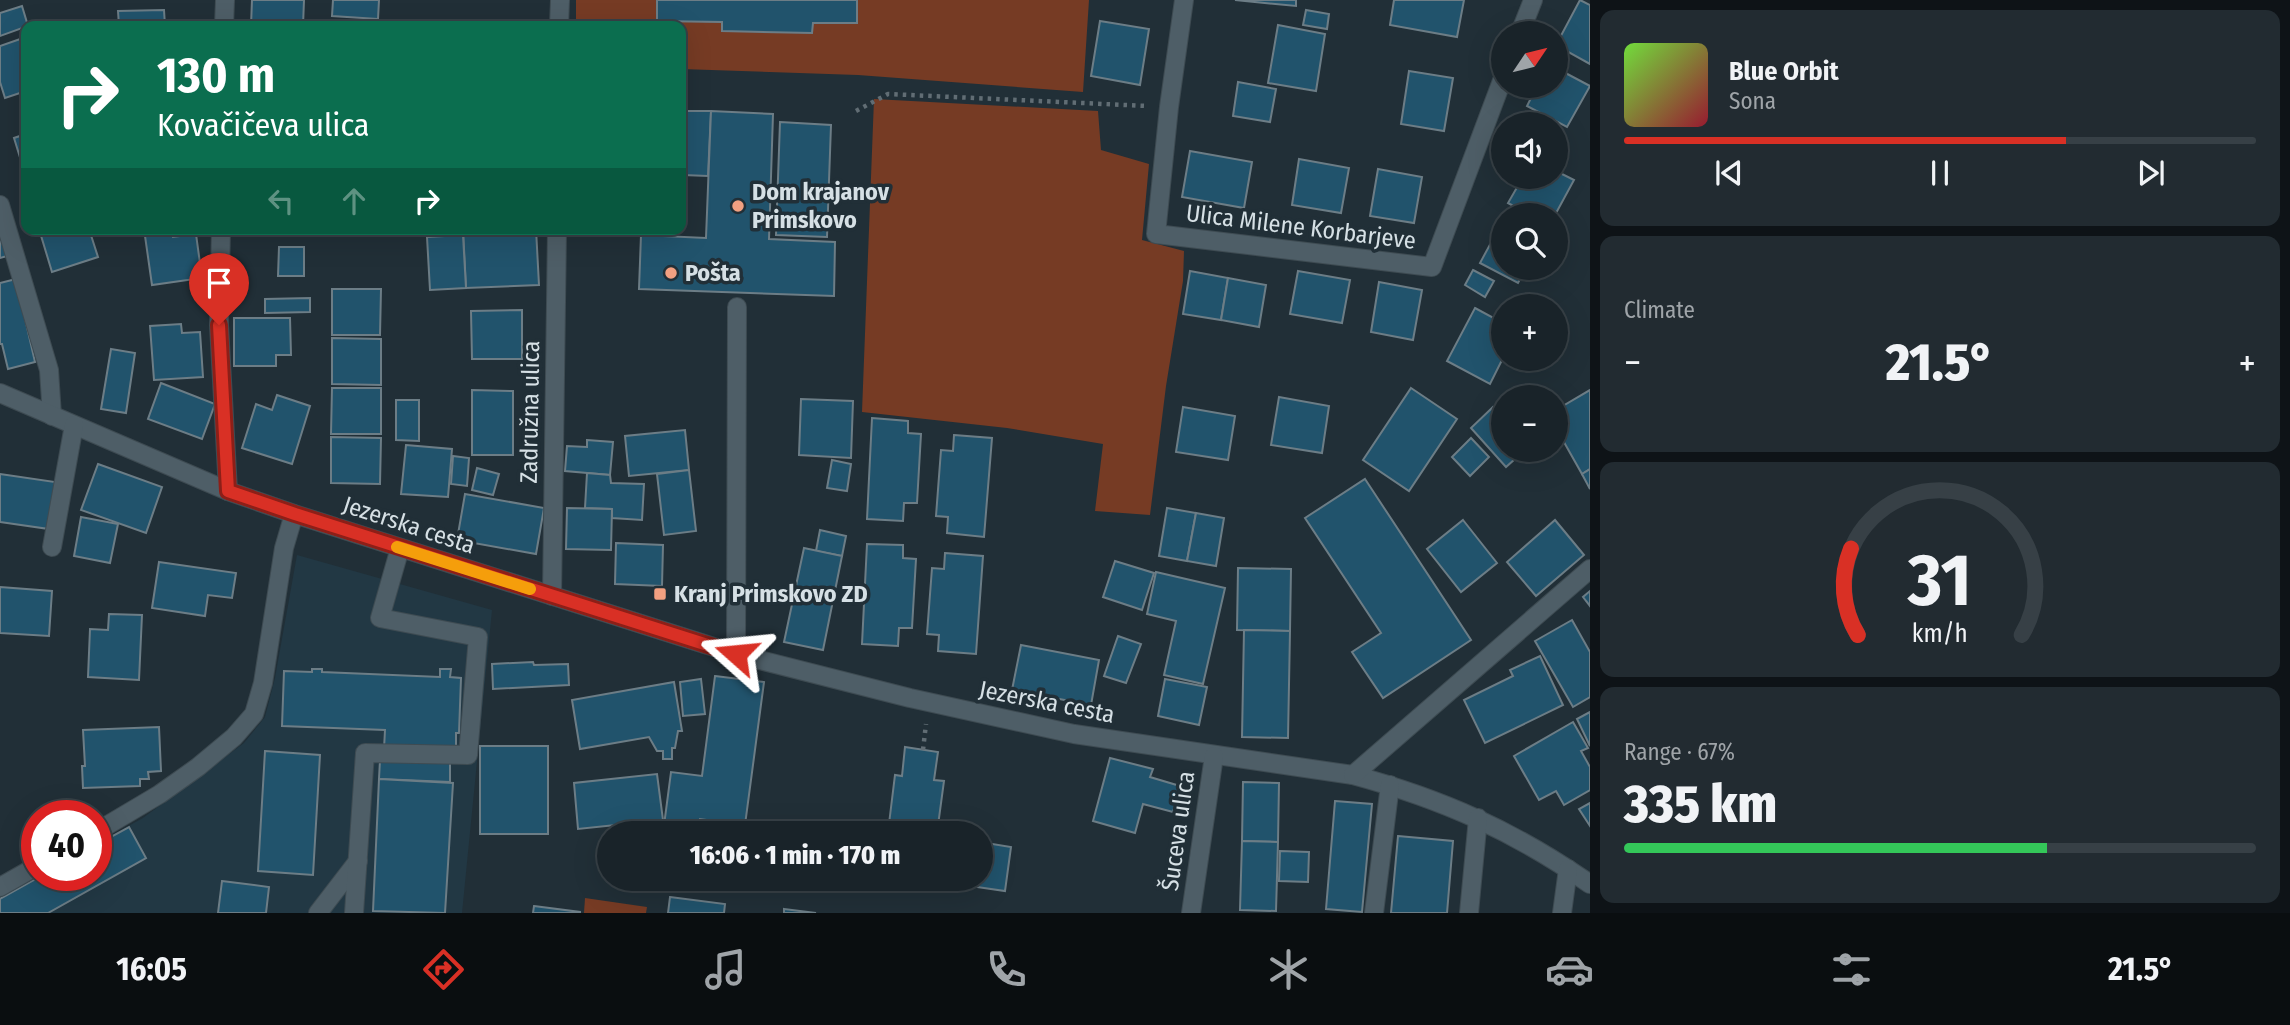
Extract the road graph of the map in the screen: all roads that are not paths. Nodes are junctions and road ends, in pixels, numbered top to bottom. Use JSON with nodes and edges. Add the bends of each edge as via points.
{"nodes":[{"id":1,"x":225,"y":0,"type":"edge"},
{"id":2,"x":560,"y":0,"type":"edge"},
{"id":3,"x":1184,"y":0,"type":"edge"},
{"id":4,"x":1533,"y":0,"type":"edge"},
{"id":5,"x":224,"y":21,"type":"edge"},
{"id":6,"x":559,"y":21,"type":"edge"},
{"id":7,"x":1525,"y":21,"type":"edge"},
{"id":8,"x":1495,"y":98,"type":"edge"},
{"id":9,"x":0,"y":205,"type":"edge"},
{"id":10,"x":221,"y":235,"type":"edge"},
{"id":11,"x":556,"y":235,"type":"edge"},
{"id":12,"x":737,"y":307,"type":"dead end"},
{"id":13,"x":0,"y":393,"type":"edge"},
{"id":14,"x":52,"y":416,"type":"junction"},
{"id":15,"x":74,"y":425,"type":"junction"},
{"id":16,"x":228,"y":491,"type":"junction"},
{"id":17,"x":295,"y":514,"type":"junction"},
{"id":18,"x":52,"y":547,"type":"dead end"},
{"id":19,"x":400,"y":548,"type":"junction"},
{"id":20,"x":1590,"y":569,"type":"edge"},
{"id":21,"x":552,"y":596,"type":"junction"},
{"id":22,"x":736,"y":654,"type":"junction"},
{"id":23,"x":1214,"y":756,"type":"junction"},
{"id":24,"x":1353,"y":775,"type":"junction"},
{"id":25,"x":1390,"y":785,"type":"junction"},
{"id":26,"x":1478,"y":818,"type":"junction"},
{"id":27,"x":112,"y":822,"type":"edge"},
{"id":28,"x":358,"y":861,"type":"junction"},
{"id":29,"x":1568,"y":869,"type":"junction"},
{"id":30,"x":21,"y":875,"type":"edge"},
{"id":31,"x":1590,"y":884,"type":"edge"},
{"id":32,"x":0,"y":887,"type":"edge"},
{"id":33,"x":318,"y":913,"type":"edge"},
{"id":34,"x":355,"y":913,"type":"edge"},
{"id":35,"x":1191,"y":913,"type":"edge"},
{"id":36,"x":1374,"y":913,"type":"edge"},
{"id":37,"x":1469,"y":913,"type":"edge"},
{"id":38,"x":1562,"y":913,"type":"edge"}],
"edges":[{"from":1,"to":5,"type":"street"},
{"from":2,"to":6,"type":"street"},
{"from":3,"to":8,"type":"street","name":"Ulica Milene Korbarjeve","via":[[1156,234],[1432,267]]},
{"from":4,"to":7,"type":"street"},
{"from":9,"to":14,"type":"street","via":[[49,370]]},
{"from":10,"to":16,"type":"street","via":[[219,325]]},
{"from":11,"to":21,"type":"street","name":"Zadružna ulica"},
{"from":12,"to":22,"type":"street"},
{"from":13,"to":14,"type":"street","name":"Jezerska cesta"},
{"from":14,"to":15,"type":"street","name":"Jezerska cesta"},
{"from":15,"to":16,"type":"street","name":"Jezerska cesta"},
{"from":15,"to":18,"type":"street"},
{"from":16,"to":17,"type":"street","name":"Jezerska cesta"},
{"from":17,"to":19,"type":"street","name":"Jezerska cesta"},
{"from":17,"to":27,"type":"street","via":[[284,548],[264,683],[254,714],[198,767]]},
{"from":19,"to":21,"type":"street","name":"Jezerska cesta"},
{"from":19,"to":28,"type":"street","via":[[380,618],[478,637],[468,755],[365,753]]},
{"from":20,"to":24,"type":"street"},
{"from":21,"to":22,"type":"street","name":"Jezerska cesta"},
{"from":22,"to":23,"type":"street","name":"Jezerska cesta","via":[[1046,728]]},
{"from":23,"to":24,"type":"street","name":"Jezerska cesta"},
{"from":23,"to":35,"type":"street","name":"Šuceva ulica"},
{"from":24,"to":25,"type":"street","name":"Jezerska cesta"},
{"from":25,"to":26,"type":"street","name":"Jezerska cesta"},
{"from":25,"to":36,"type":"street"},
{"from":26,"to":29,"type":"street","name":"Jezerska cesta"},
{"from":26,"to":37,"type":"street"},
{"from":28,"to":33,"type":"street"},
{"from":28,"to":34,"type":"street"},
{"from":29,"to":31,"type":"street","name":"Jezerska cesta"},
{"from":29,"to":38,"type":"street"},
{"from":30,"to":32,"type":"street"}]}
